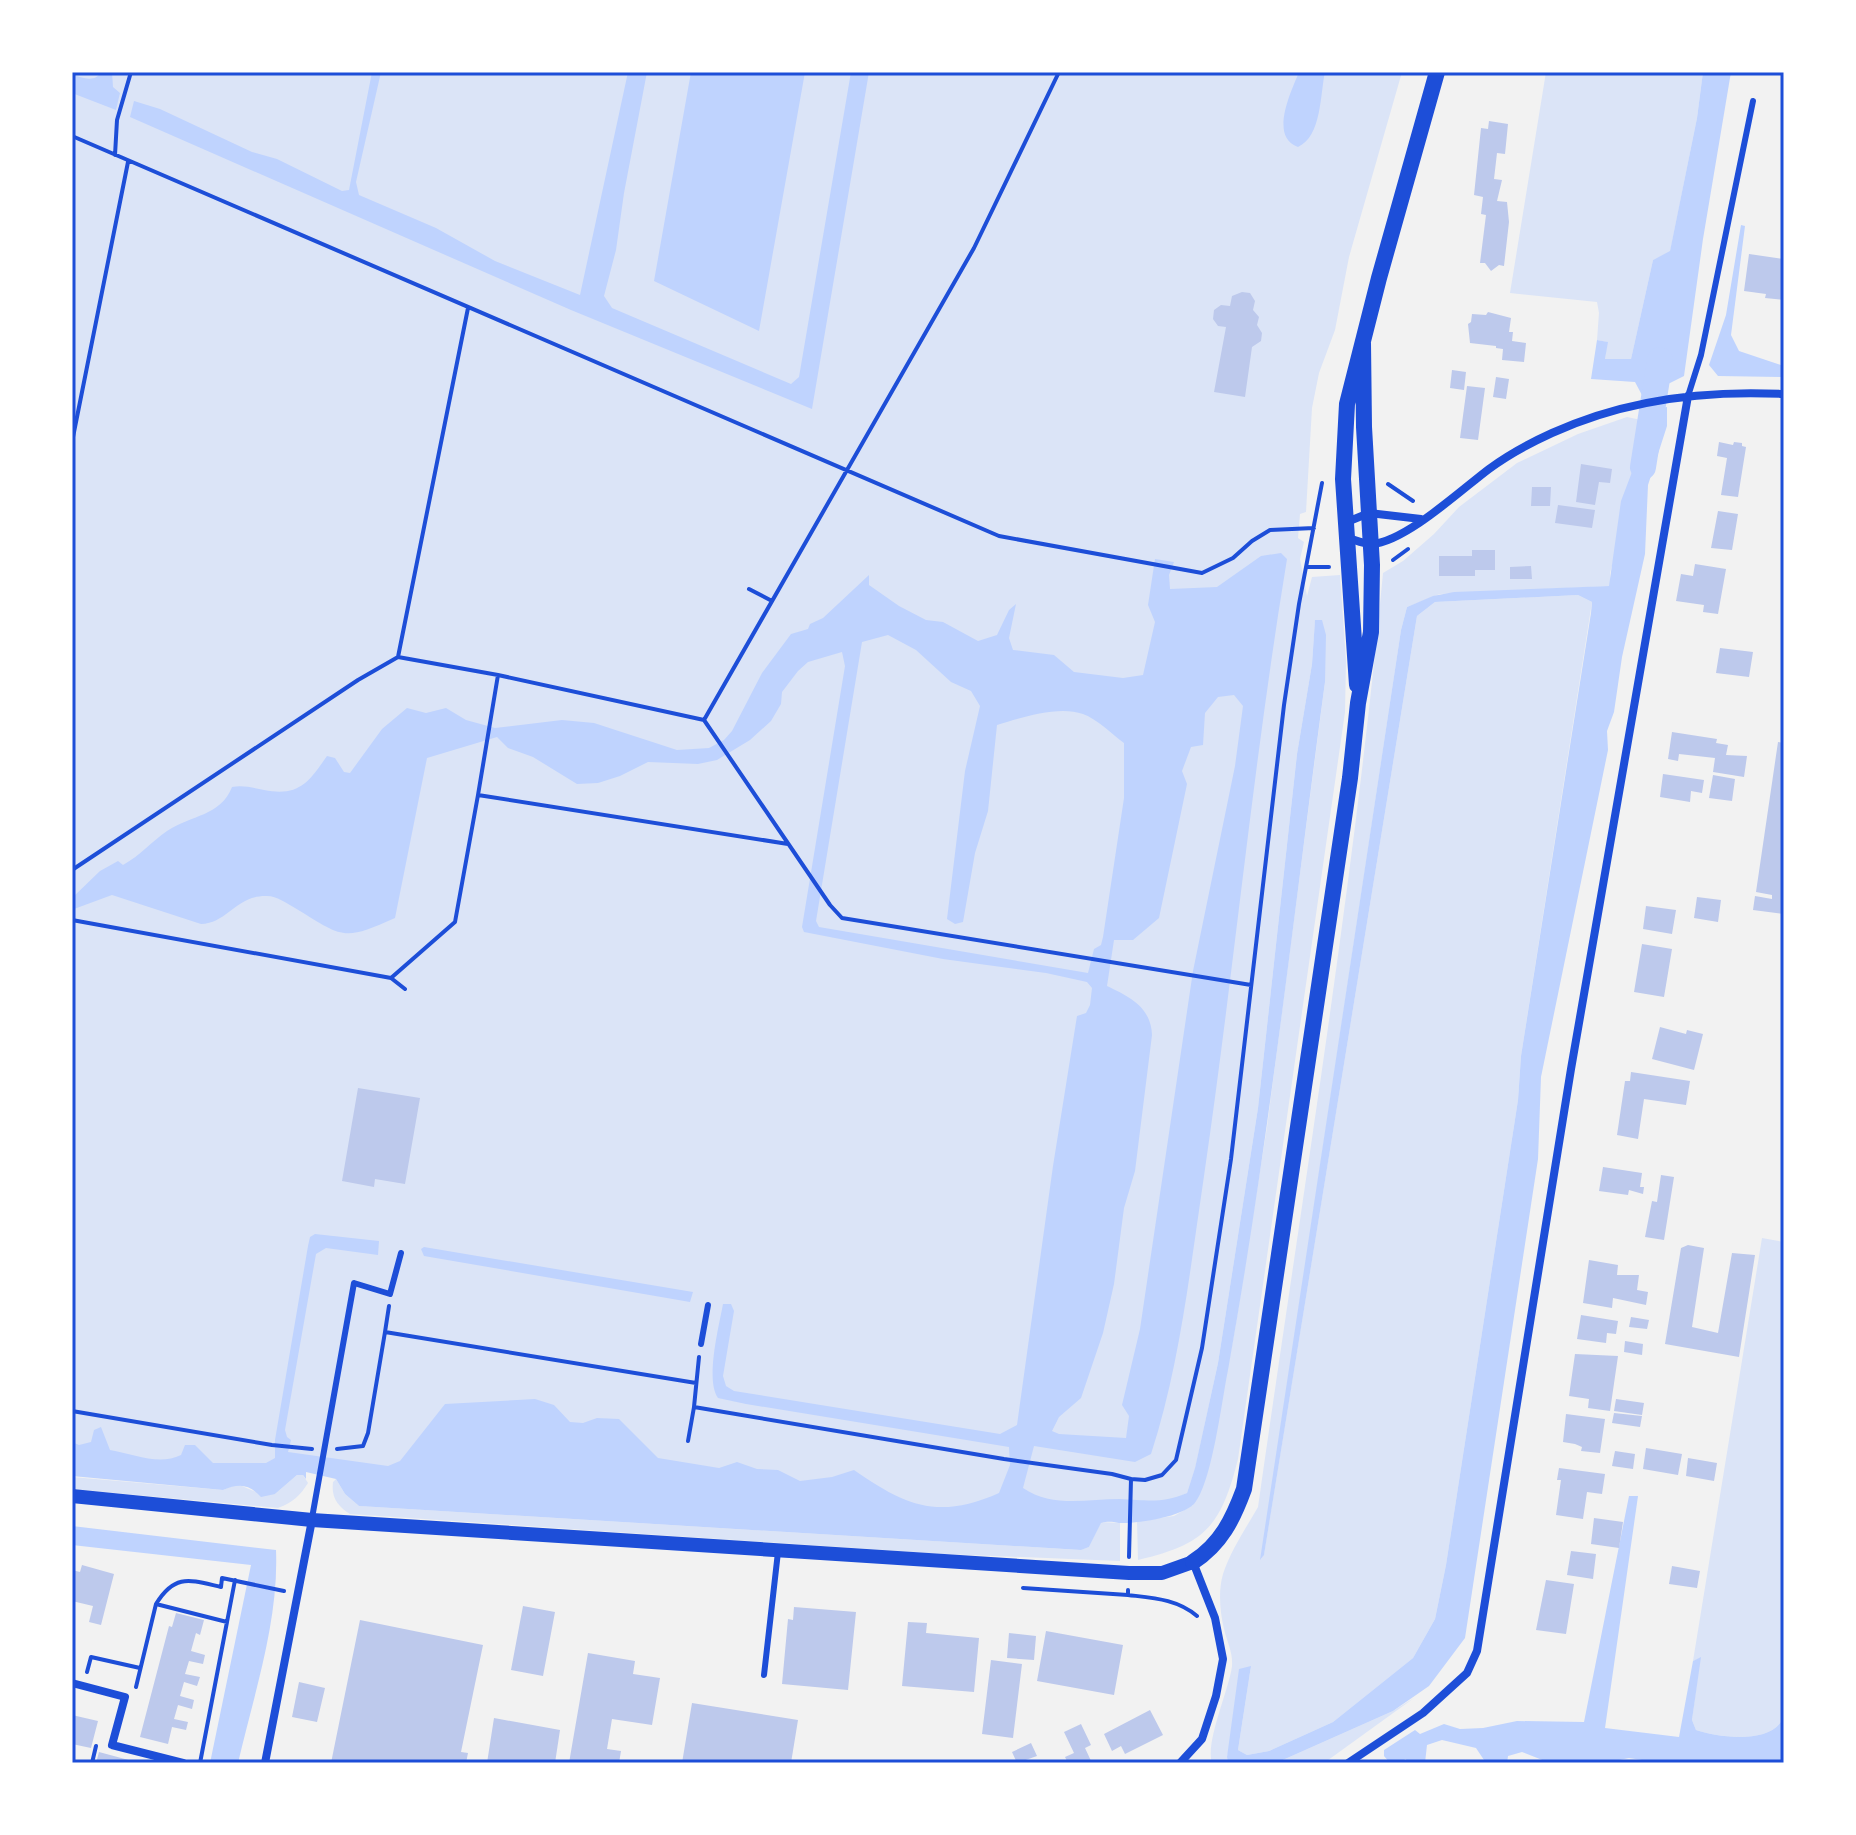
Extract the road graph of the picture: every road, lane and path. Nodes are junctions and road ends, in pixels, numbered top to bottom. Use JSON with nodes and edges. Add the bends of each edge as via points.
{"nodes":[{"id":1,"x":131,"y":72,"type":"edge"},
{"id":2,"x":1059,"y":72,"type":"edge"},
{"id":3,"x":1437,"y":72,"type":"edge"},
{"id":4,"x":1753,"y":101,"type":"dead end"},
{"id":5,"x":72,"y":136,"type":"edge"},
{"id":6,"x":115,"y":155,"type":"junction"},
{"id":7,"x":128,"y":161,"type":"junction"},
{"id":8,"x":468,"y":308,"type":"junction"},
{"id":9,"x":1363,"y":343,"type":"junction"},
{"id":10,"x":1784,"y":394,"type":"edge"},
{"id":11,"x":1688,"y":396,"type":"junction"},
{"id":12,"x":72,"y":442,"type":"edge"},
{"id":13,"x":848,"y":472,"type":"junction"},
{"id":14,"x":1323,"y":478,"type":"dead end"},
{"id":15,"x":1369,"y":513,"type":"junction"},
{"id":16,"x":1421,"y":519,"type":"junction"},
{"id":17,"x":1314,"y":528,"type":"junction"},
{"id":18,"x":1347,"y":530,"type":"junction"},
{"id":19,"x":1371,"y":544,"type":"junction"},
{"id":20,"x":749,"y":589,"type":"dead end"},
{"id":21,"x":772,"y":601,"type":"junction"},
{"id":22,"x":398,"y":657,"type":"junction"},
{"id":23,"x":498,"y":675,"type":"junction"},
{"id":24,"x":1358,"y":703,"type":"junction"},
{"id":25,"x":704,"y":720,"type":"junction"},
{"id":26,"x":478,"y":795,"type":"junction"},
{"id":27,"x":788,"y":844,"type":"junction"},
{"id":28,"x":72,"y":870,"type":"edge"},
{"id":29,"x":72,"y":920,"type":"edge"},
{"id":30,"x":391,"y":978,"type":"junction"},
{"id":31,"x":1251,"y":985,"type":"junction"},
{"id":32,"x":405,"y":989,"type":"dead end"},
{"id":33,"x":401,"y":1253,"type":"dead end"},
{"id":34,"x":390,"y":1294,"type":"junction"},
{"id":35,"x":708,"y":1305,"type":"dead end"},
{"id":36,"x":385,"y":1332,"type":"junction"},
{"id":37,"x":701,"y":1344,"type":"joint"},
{"id":38,"x":696,"y":1383,"type":"junction"},
{"id":39,"x":694,"y":1407,"type":"junction"},
{"id":40,"x":72,"y":1411,"type":"edge"},
{"id":41,"x":688,"y":1441,"type":"dead end"},
{"id":42,"x":325,"y":1452,"type":"junction"},
{"id":43,"x":1131,"y":1479,"type":"junction"},
{"id":44,"x":72,"y":1496,"type":"edge"},
{"id":45,"x":312,"y":1520,"type":"junction"},
{"id":46,"x":1129,"y":1524,"type":"dead end"},
{"id":47,"x":778,"y":1551,"type":"junction"},
{"id":48,"x":1193,"y":1562,"type":"junction"},
{"id":49,"x":235,"y":1580,"type":"junction"},
{"id":50,"x":278,"y":1590,"type":"dead end"},
{"id":51,"x":156,"y":1604,"type":"junction"},
{"id":52,"x":227,"y":1622,"type":"junction"},
{"id":53,"x":140,"y":1668,"type":"junction"},
{"id":54,"x":764,"y":1675,"type":"dead end"},
{"id":55,"x":72,"y":1683,"type":"edge"},
{"id":56,"x":84,"y":1686,"type":"junction"},
{"id":57,"x":125,"y":1697,"type":"junction"},
{"id":58,"x":1183,"y":1762,"type":"edge"},
{"id":59,"x":183,"y":1763,"type":"edge"},
{"id":60,"x":200,"y":1763,"type":"edge"},
{"id":61,"x":265,"y":1763,"type":"edge"},
{"id":62,"x":1348,"y":1763,"type":"edge"}],
"edges":[{"from":1,"to":6,"type":"path","via":[[117,120]]},
{"from":2,"to":13,"type":"path","via":[[974,248]]},
{"from":3,"to":9,"type":"main road"},
{"from":4,"to":11,"type":"lane"},
{"from":5,"to":6,"type":"path"},
{"from":6,"to":7,"type":"path"},
{"from":7,"to":8,"type":"path"},
{"from":7,"to":12,"type":"path"},
{"from":8,"to":13,"type":"path"},
{"from":8,"to":22,"type":"path"},
{"from":9,"to":15,"type":"main road"},
{"from":9,"to":18,"type":"main road","via":[[1347,404]]},
{"from":10,"to":11,"type":"street"},
{"from":11,"to":16,"type":"street","via":[[1671,396],[1552,433],[1493,466]]},
{"from":11,"to":62,"type":"street","via":[[1477,1651],[1467,1673],[1423,1713]]},
{"from":13,"to":17,"type":"path","via":[[999,536],[1176,570],[1202,573],[1270,530]]},
{"from":13,"to":21,"type":"path"},
{"from":14,"to":17,"type":"path"},
{"from":15,"to":16,"type":"street"},
{"from":15,"to":18,"type":"street"},
{"from":15,"to":19,"type":"main road"},
{"from":16,"to":19,"type":"street","via":[[1399,535]]},
{"from":17,"to":31,"type":"path","via":[[1284,705]]},
{"from":18,"to":19,"type":"street"},
{"from":18,"to":24,"type":"main road"},
{"from":19,"to":24,"type":"main road","via":[[1371,632]]},
{"from":20,"to":21,"type":"path"},
{"from":21,"to":25,"type":"path"},
{"from":22,"to":23,"type":"path"},
{"from":22,"to":28,"type":"path"},
{"from":23,"to":25,"type":"path"},
{"from":23,"to":26,"type":"path"},
{"from":24,"to":48,"type":"main road","via":[[1244,1489],[1218,1542]]},
{"from":25,"to":27,"type":"path"},
{"from":26,"to":27,"type":"path"},
{"from":26,"to":30,"type":"path","via":[[455,922]]},
{"from":27,"to":31,"type":"path","via":[[842,918]]},
{"from":29,"to":30,"type":"path"},
{"from":30,"to":32,"type":"path"},
{"from":31,"to":43,"type":"path","via":[[1202,1348],[1176,1460],[1162,1475]]},
{"from":33,"to":34,"type":"lane"},
{"from":34,"to":36,"type":"path"},
{"from":34,"to":42,"type":"lane","via":[[354,1283]]},
{"from":35,"to":37,"type":"lane"},
{"from":36,"to":38,"type":"path"},
{"from":36,"to":42,"type":"path","via":[[363,1446]]},
{"from":37,"to":38,"type":"path"},
{"from":38,"to":39,"type":"path"},
{"from":39,"to":41,"type":"path"},
{"from":39,"to":43,"type":"path"},
{"from":40,"to":42,"type":"path"},
{"from":42,"to":45,"type":"lane"},
{"from":43,"to":46,"type":"path"},
{"from":44,"to":45,"type":"street"},
{"from":45,"to":47,"type":"street"},
{"from":45,"to":61,"type":"street"},
{"from":47,"to":48,"type":"street","via":[[1129,1573],[1162,1573]]},
{"from":47,"to":54,"type":"lane"},
{"from":48,"to":58,"type":"street","via":[[1215,1618],[1223,1659],[1202,1739]]},
{"from":49,"to":50,"type":"path"},
{"from":49,"to":51,"type":"path","via":[[222,1578],[221,1587],[177,1581]]},
{"from":49,"to":52,"type":"path"},
{"from":51,"to":52,"type":"path"},
{"from":51,"to":53,"type":"path"},
{"from":52,"to":60,"type":"path"},
{"from":53,"to":56,"type":"path","via":[[91,1657]]},
{"from":53,"to":57,"type":"path","via":[[135,1688]]},
{"from":55,"to":56,"type":"street"},
{"from":56,"to":57,"type":"street"},
{"from":57,"to":59,"type":"street","via":[[112,1745]]}]}
